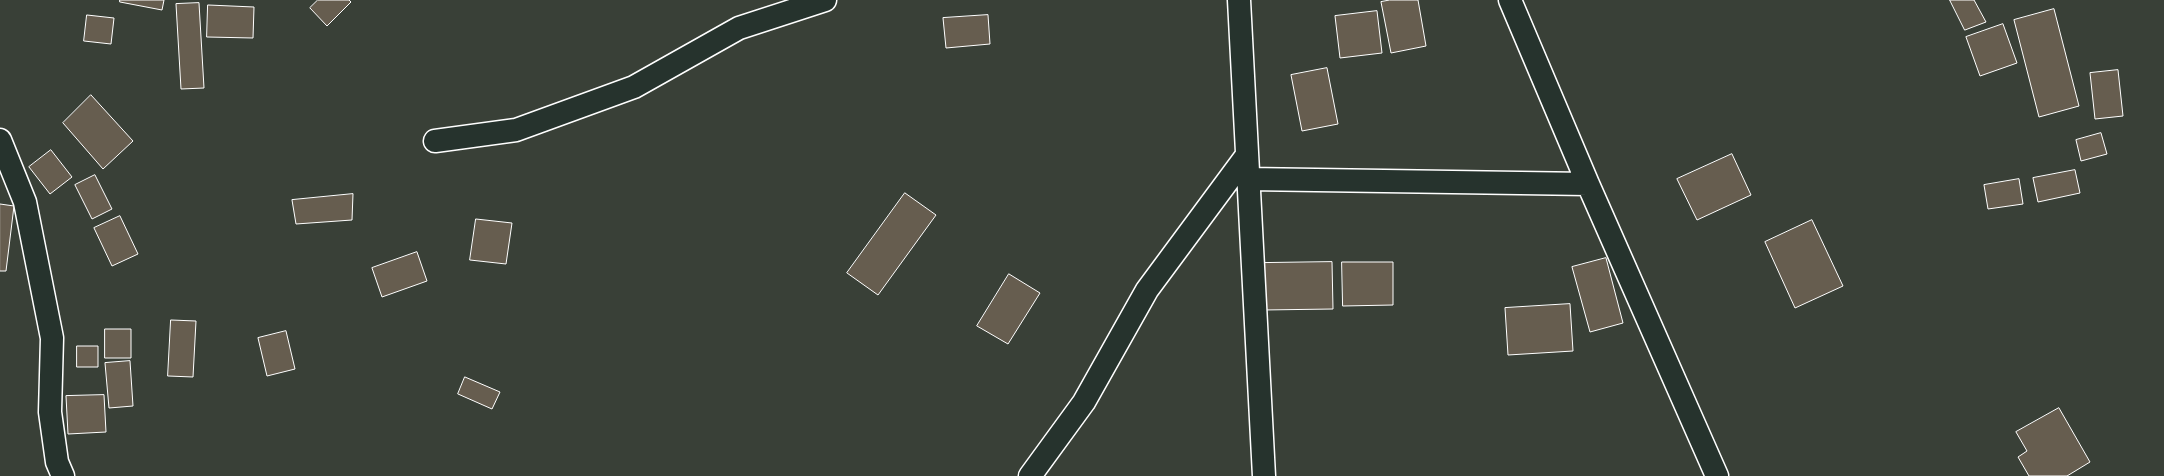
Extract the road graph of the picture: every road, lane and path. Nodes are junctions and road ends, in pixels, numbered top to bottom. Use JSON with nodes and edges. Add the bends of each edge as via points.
{"nodes":[{"id":1,"x":825,"y":0,"type":"edge"},
{"id":2,"x":1239,"y":0,"type":"edge"},
{"id":3,"x":1510,"y":0,"type":"edge"},
{"id":4,"x":0,"y":140,"type":"edge"},
{"id":5,"x":435,"y":141,"type":"dead end"},
{"id":6,"x":1246,"y":155,"type":"junction"},
{"id":7,"x":1248,"y":179,"type":"junction"},
{"id":8,"x":1588,"y":184,"type":"junction"},
{"id":9,"x":63,"y":476,"type":"edge"},
{"id":10,"x":1030,"y":476,"type":"edge"},
{"id":11,"x":1264,"y":476,"type":"edge"},
{"id":12,"x":1717,"y":476,"type":"edge"}],
"edges":[{"from":1,"to":5,"type":"street","via":[[739,28],[634,87],[516,130]]},
{"from":2,"to":6,"type":"street"},
{"from":3,"to":8,"type":"street"},
{"from":4,"to":9,"type":"street","via":[[25,202],[52,338],[50,412],[58,462]]},
{"from":6,"to":7,"type":"street"},
{"from":6,"to":10,"type":"street","via":[[1148,290],[1084,402]]},
{"from":7,"to":8,"type":"street"},
{"from":7,"to":11,"type":"street"},
{"from":8,"to":12,"type":"street"}]}
